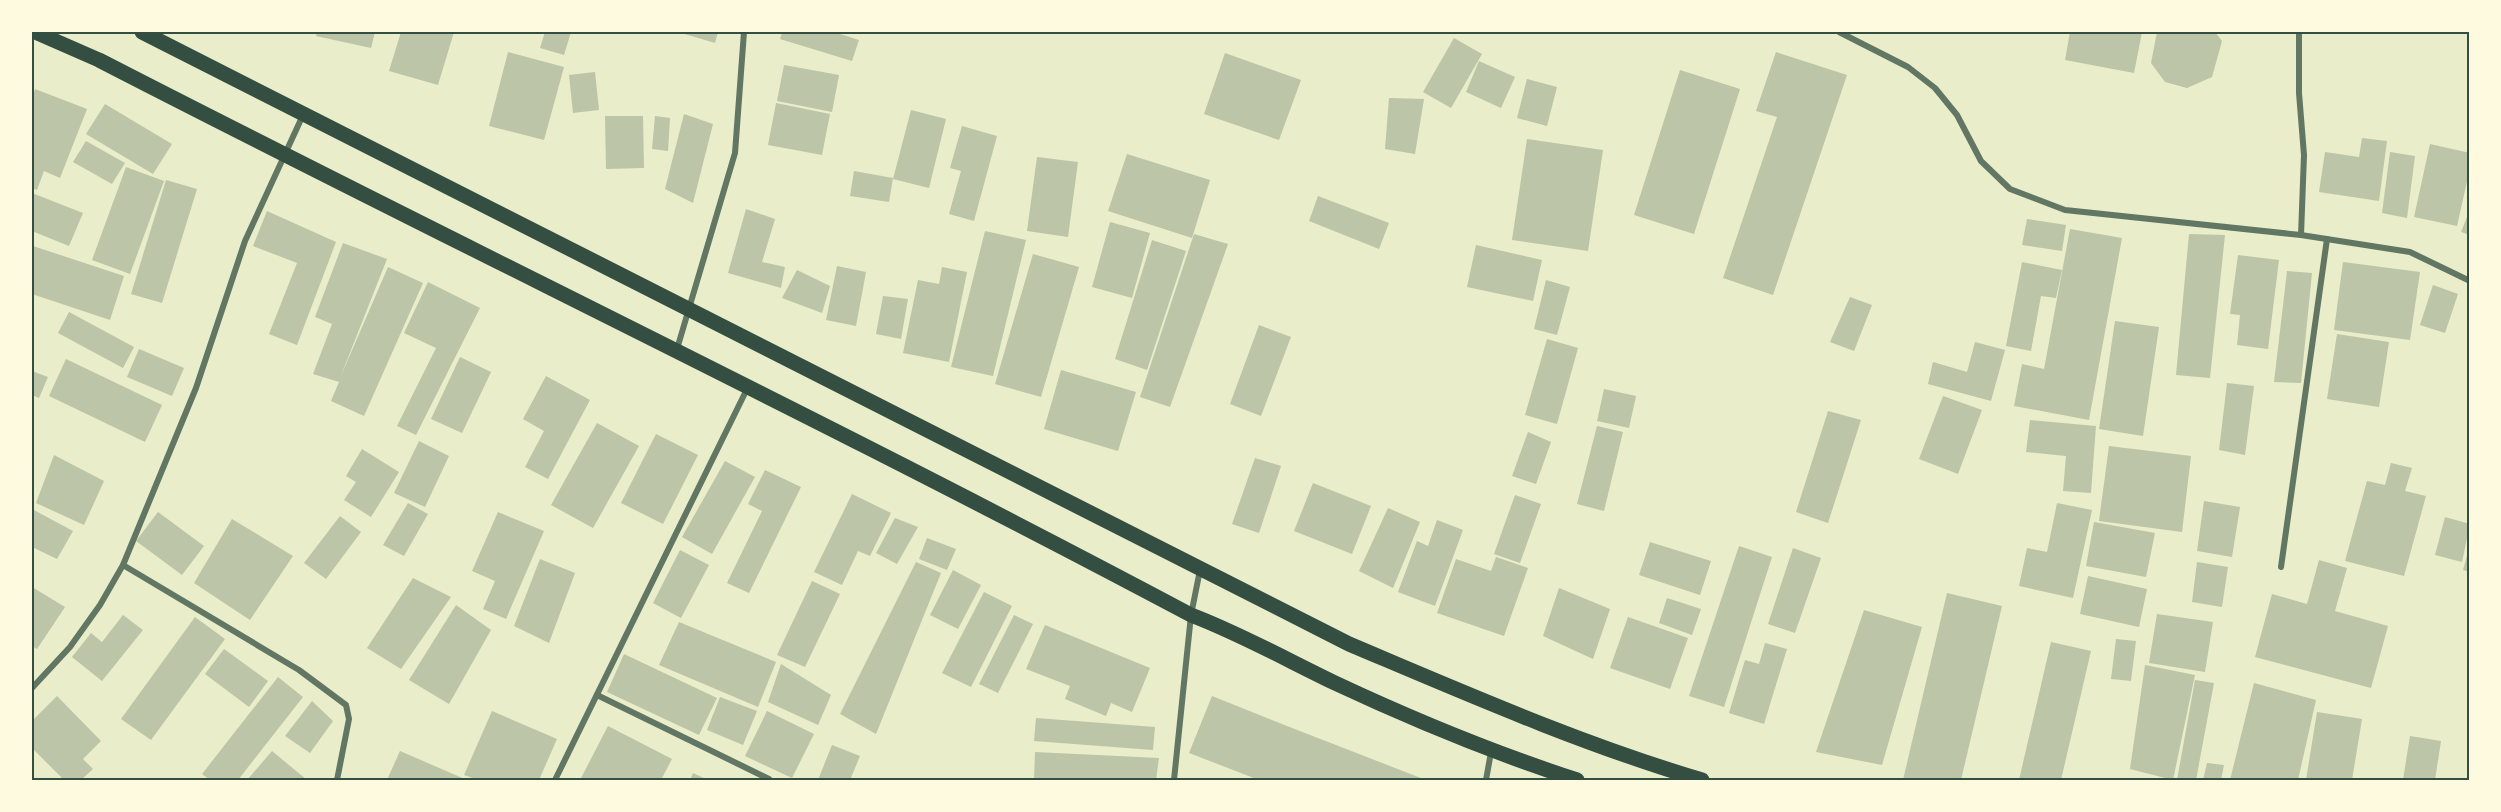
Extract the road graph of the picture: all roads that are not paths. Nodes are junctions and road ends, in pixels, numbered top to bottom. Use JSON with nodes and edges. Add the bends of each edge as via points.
{"nodes":[{"id":1,"x":33,"y":32,"type":"edge"},
{"id":2,"x":142,"y":32,"type":"edge"},
{"id":3,"x":744,"y":32,"type":"edge"},
{"id":4,"x":1839,"y":32,"type":"edge"},
{"id":5,"x":2299,"y":32,"type":"edge"},
{"id":6,"x":303,"y":115,"type":"junction"},
{"id":7,"x":284,"y":155,"type":"junction"},
{"id":8,"x":2301,"y":235,"type":"junction"},
{"id":9,"x":2327,"y":239,"type":"junction"},
{"id":10,"x":2469,"y":281,"type":"edge"},
{"id":11,"x":691,"y":309,"type":"junction"},
{"id":12,"x":676,"y":353,"type":"junction"},
{"id":13,"x":747,"y":388,"type":"junction"},
{"id":14,"x":123,"y":565,"type":"junction"},
{"id":15,"x":2281,"y":567,"type":"dead end"},
{"id":16,"x":1200,"y":568,"type":"junction"},
{"id":17,"x":1191,"y":615,"type":"junction"},
{"id":18,"x":32,"y":688,"type":"edge"},
{"id":19,"x":597,"y":695,"type":"junction"},
{"id":20,"x":1491,"y":752,"type":"junction"},
{"id":21,"x":769,"y":779,"type":"edge"},
{"id":22,"x":337,"y":780,"type":"edge"},
{"id":23,"x":555,"y":780,"type":"edge"},
{"id":24,"x":1174,"y":780,"type":"edge"},
{"id":25,"x":1486,"y":780,"type":"edge"},
{"id":26,"x":1577,"y":780,"type":"edge"},
{"id":27,"x":1702,"y":780,"type":"edge"}],
"edges":[{"from":1,"to":7,"type":"main road","via":[[99,60]]},
{"from":2,"to":6,"type":"main road"},
{"from":3,"to":11,"type":"street","via":[[735,153]]},
{"from":4,"to":8,"type":"street","via":[[1908,67],[1935,88],[1957,115],[1981,161],[2010,189],[2065,210]]},
{"from":5,"to":8,"type":"street","via":[[2304,154]]},
{"from":6,"to":7,"type":"street"},
{"from":6,"to":11,"type":"main road"},
{"from":7,"to":12,"type":"main road"},
{"from":7,"to":14,"type":"street","via":[[245,241],[196,388]]},
{"from":8,"to":9,"type":"street"},
{"from":9,"to":10,"type":"street","via":[[2410,252]]},
{"from":9,"to":15,"type":"street"},
{"from":11,"to":12,"type":"street"},
{"from":11,"to":16,"type":"main road"},
{"from":12,"to":13,"type":"main road"},
{"from":13,"to":17,"type":"main road","via":[[956,490]]},
{"from":13,"to":19,"type":"street"},
{"from":14,"to":18,"type":"street","via":[[76,639]]},
{"from":14,"to":22,"type":"street","via":[[300,670],[346,705],[349,719]]},
{"from":16,"to":17,"type":"street"},
{"from":16,"to":27,"type":"main road","via":[[1349,644],[1510,712]]},
{"from":17,"to":20,"type":"main road","via":[[1229,629],[1334,682]]},
{"from":17,"to":24,"type":"street"},
{"from":19,"to":21,"type":"street"},
{"from":19,"to":23,"type":"street"},
{"from":20,"to":25,"type":"street"},
{"from":20,"to":26,"type":"main road"}]}
